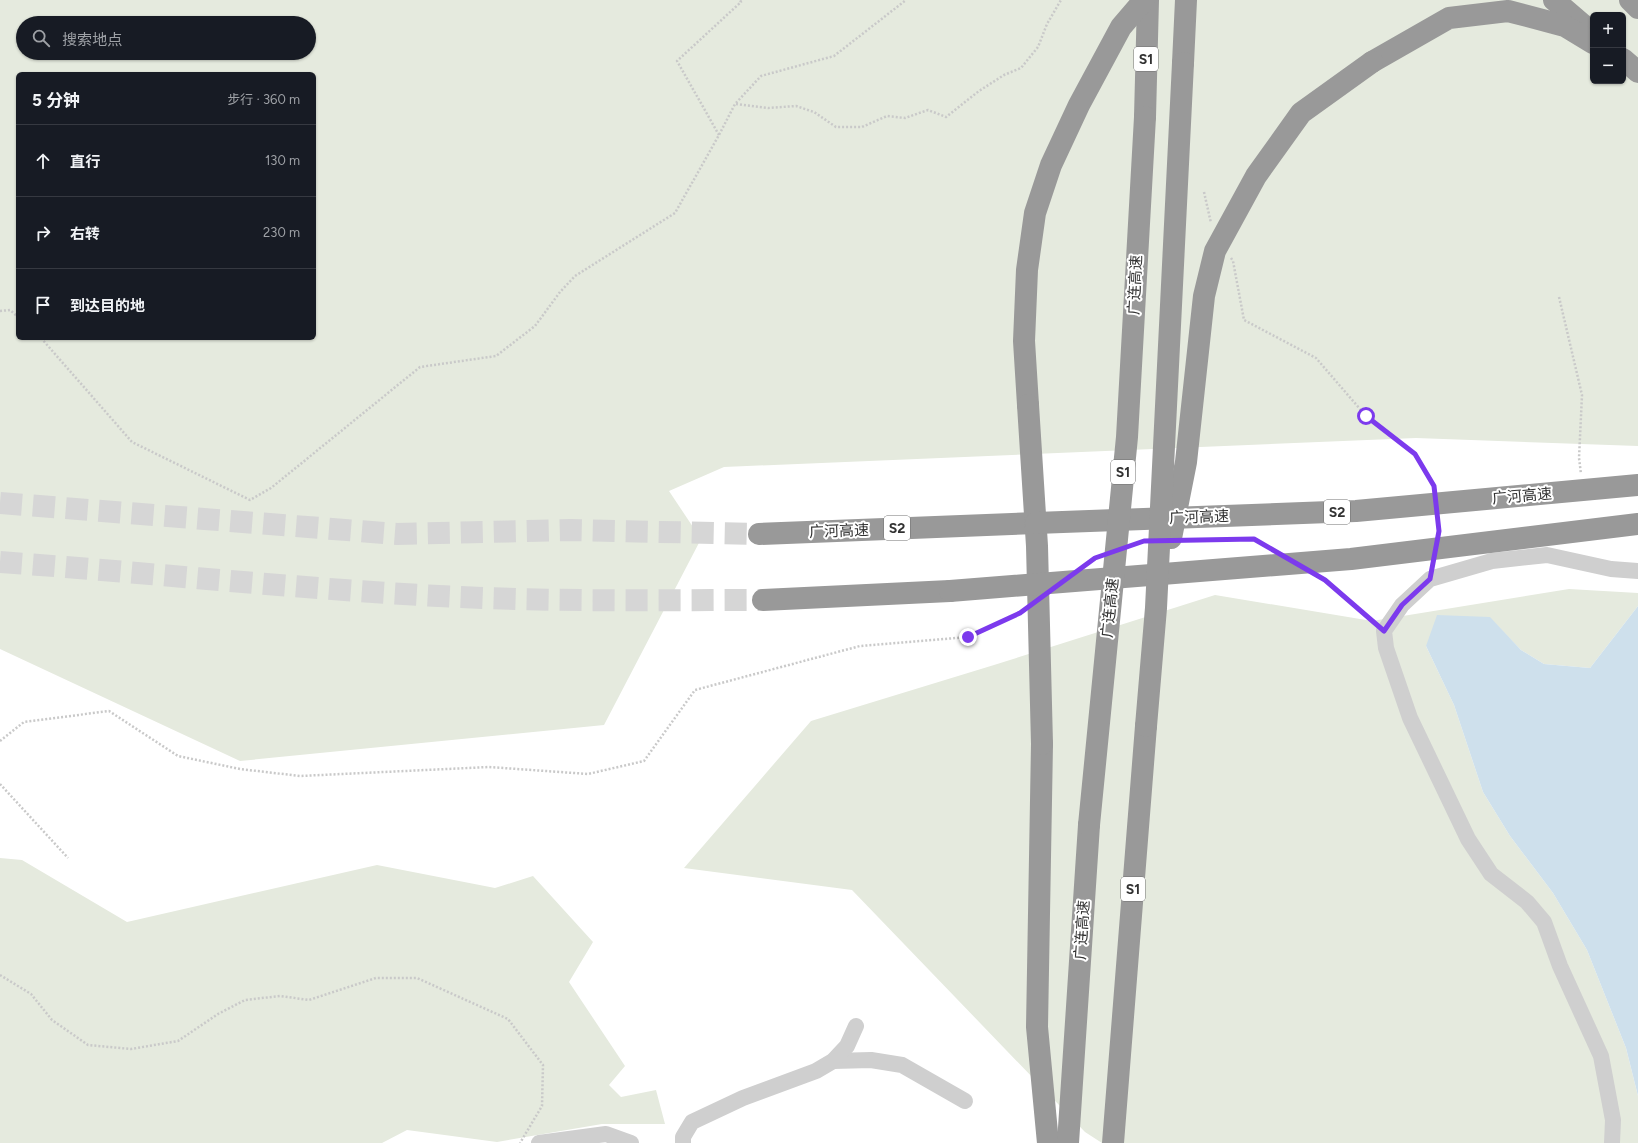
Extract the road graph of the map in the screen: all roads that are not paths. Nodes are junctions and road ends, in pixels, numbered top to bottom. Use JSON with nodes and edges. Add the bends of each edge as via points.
{"nodes":[{"id":1,"x":1144,"y":0,"type":"edge"},
{"id":2,"x":1148,"y":0,"type":"edge"},
{"id":3,"x":1186,"y":0,"type":"edge"},
{"id":4,"x":1554,"y":0,"type":"edge"},
{"id":5,"x":1630,"y":0,"type":"edge"},
{"id":6,"x":1638,"y":8,"type":"edge"},
{"id":7,"x":1590,"y":31,"type":"edge"},
{"id":8,"x":1590,"y":41,"type":"edge"},
{"id":9,"x":1638,"y":485,"type":"edge"},
{"id":10,"x":1638,"y":524,"type":"edge"},
{"id":11,"x":759,"y":534,"type":"tunnel mouth"},
{"id":12,"x":1638,"y":571,"type":"edge"},
{"id":13,"x":763,"y":600,"type":"tunnel mouth"},
{"id":14,"x":1156,"y":608,"type":"junction"},
{"id":15,"x":856,"y":1026,"type":"dead end"},
{"id":16,"x":834,"y":1061,"type":"junction"},
{"id":17,"x":965,"y":1101,"type":"dead end"},
{"id":18,"x":539,"y":1143,"type":"edge"},
{"id":19,"x":631,"y":1143,"type":"edge"},
{"id":20,"x":683,"y":1143,"type":"edge"},
{"id":21,"x":1048,"y":1143,"type":"edge"},
{"id":22,"x":1068,"y":1143,"type":"edge"},
{"id":23,"x":1113,"y":1143,"type":"edge"},
{"id":24,"x":1612,"y":1143,"type":"edge"}],
"edges":[{"from":1,"to":21,"type":"highway","bridge":true,"via":[[1122,27],[1079,105],[1052,165],[1036,213],[1027,270],[1024,341],[1037,546],[1042,744],[1037,1027]]},
{"from":2,"to":22,"type":"highway","name":"广连高速","number":"S1","bridge":true,"via":[[1145,117],[1127,437],[1089,825]]},
{"from":3,"to":14,"type":"highway","number":"S1","bridge":true},
{"from":4,"to":7,"type":"highway"},
{"from":5,"to":6,"type":"highway"},
{"from":8,"to":14,"type":"highway","bridge":true,"via":[[1565,26],[1508,11],[1449,18],[1372,62],[1301,113],[1256,176],[1216,251],[1204,296],[1186,462]]},
{"from":9,"to":11,"type":"highway","name":"广河高速","number":"S2","bridge":true,"via":[[1356,511]]},
{"from":10,"to":13,"type":"highway","bridge":true,"via":[[1351,559],[950,591]]},
{"from":12,"to":24,"type":"street","via":[[1547,555],[1492,561],[1430,579],[1402,605],[1384,631],[1386,648],[1410,718],[1468,840],[1491,874],[1527,902],[1544,922],[1560,966],[1602,1056],[1613,1120]]},
{"from":14,"to":23,"type":"highway","number":"S1","bridge":true},
{"from":15,"to":16,"type":"street","via":[[847,1046]]},
{"from":16,"to":17,"type":"street","via":[[871,1060],[902,1065]]},
{"from":16,"to":20,"type":"street","via":[[816,1071],[743,1098],[692,1122],[683,1137]]},
{"from":18,"to":19,"type":"street","via":[[606,1134]]}]}
